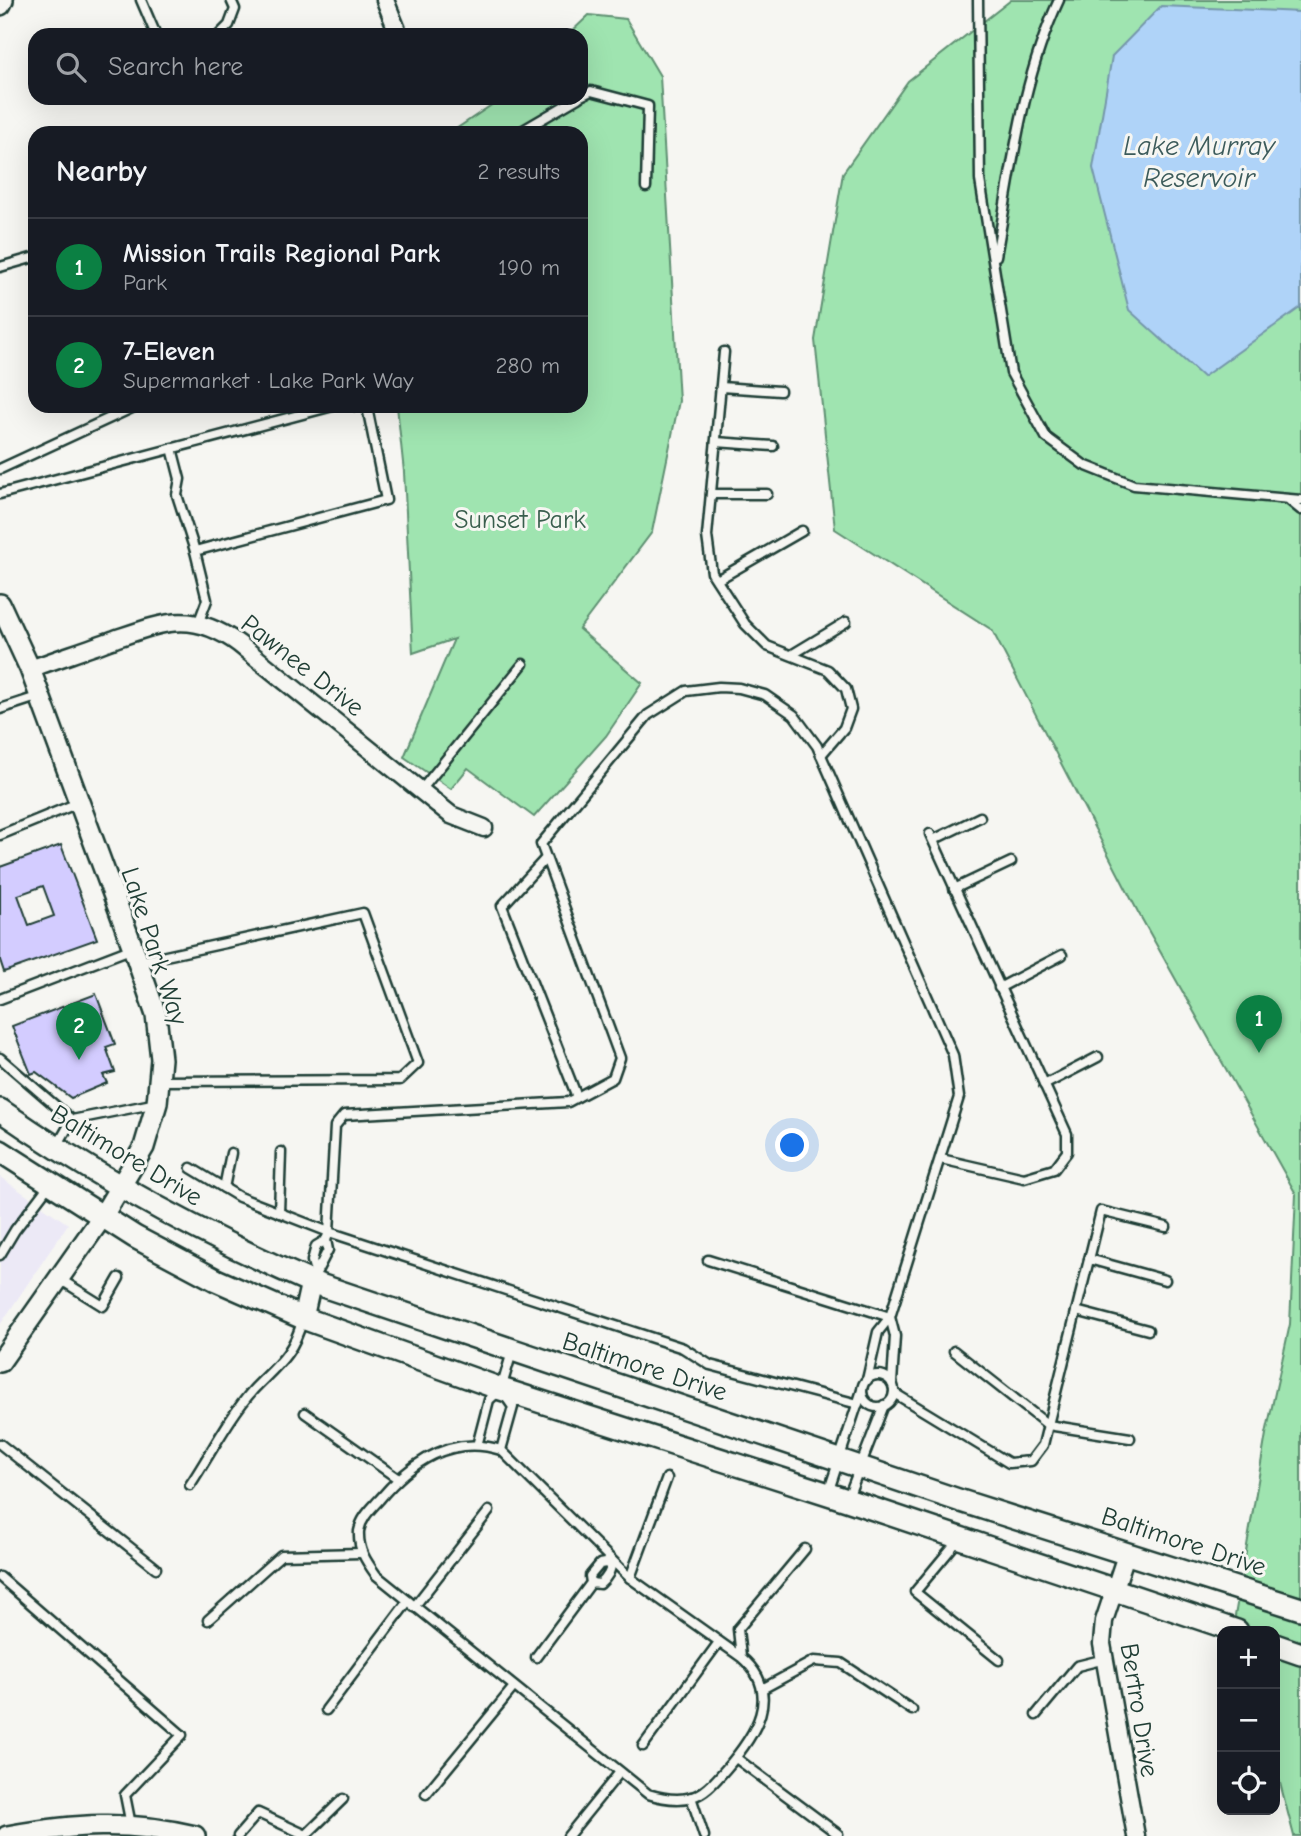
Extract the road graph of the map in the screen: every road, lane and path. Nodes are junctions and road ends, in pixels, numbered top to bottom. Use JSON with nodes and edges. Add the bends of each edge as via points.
{"nodes":[{"id":1,"x":141,"y":0,"type":"edge"},
{"id":2,"x":230,"y":0,"type":"edge"},
{"id":3,"x":385,"y":0,"type":"edge"},
{"id":4,"x":978,"y":0,"type":"edge"},
{"id":5,"x":1059,"y":0,"type":"edge"},
{"id":6,"x":153,"y":28,"type":"edge"},
{"id":7,"x":226,"y":28,"type":"edge"},
{"id":8,"x":396,"y":28,"type":"edge"},
{"id":9,"x":588,"y":92,"type":"edge"},
{"id":10,"x":566,"y":105,"type":"edge"},
{"id":11,"x":530,"y":126,"type":"edge"},
{"id":12,"x":646,"y":187,"type":"dead end"},
{"id":13,"x":28,"y":259,"type":"edge"},
{"id":14,"x":995,"y":262,"type":"junction"},
{"id":15,"x":0,"y":267,"type":"edge"},
{"id":16,"x":724,"y":352,"type":"dead end"},
{"id":17,"x":721,"y":387,"type":"junction"},
{"id":18,"x":780,"y":391,"type":"dead end"},
{"id":19,"x":121,"y":413,"type":"edge"},
{"id":20,"x":307,"y":413,"type":"edge"},
{"id":21,"x":367,"y":413,"type":"edge"},
{"id":22,"x":716,"y":442,"type":"junction"},
{"id":23,"x":773,"y":446,"type":"dead end"},
{"id":24,"x":172,"y":449,"type":"junction"},
{"id":25,"x":0,"y":469,"type":"edge"},
{"id":26,"x":0,"y":494,"type":"edge"},
{"id":27,"x":710,"y":494,"type":"junction"},
{"id":28,"x":767,"y":494,"type":"dead end"},
{"id":29,"x":1290,"y":500,"type":"junction"},
{"id":30,"x":1301,"y":500,"type":"edge"},
{"id":31,"x":1301,"y":510,"type":"edge"},
{"id":32,"x":802,"y":531,"type":"dead end"},
{"id":33,"x":195,"y":551,"type":"junction"},
{"id":34,"x":717,"y":580,"type":"junction"},
{"id":35,"x":0,"y":604,"type":"edge"},
{"id":36,"x":846,"y":622,"type":"dead end"},
{"id":37,"x":198,"y":624,"type":"junction"},
{"id":38,"x":793,"y":654,"type":"junction"},
{"id":39,"x":523,"y":664,"type":"dead end"},
{"id":40,"x":30,"y":668,"type":"junction"},
{"id":41,"x":40,"y":696,"type":"junction"},
{"id":42,"x":0,"y":709,"type":"edge"},
{"id":43,"x":821,"y":755,"type":"junction"},
{"id":44,"x":422,"y":789,"type":"junction"},
{"id":45,"x":78,"y":803,"type":"junction"},
{"id":46,"x":980,"y":817,"type":"dead end"},
{"id":47,"x":484,"y":828,"type":"dead end"},
{"id":48,"x":0,"y":835,"type":"edge"},
{"id":49,"x":546,"y":858,"type":"junction"},
{"id":50,"x":1011,"y":862,"type":"dead end"},
{"id":51,"x":954,"y":889,"type":"junction"},
{"id":52,"x":136,"y":955,"type":"junction"},
{"id":53,"x":1062,"y":956,"type":"dead end"},
{"id":54,"x":999,"y":988,"type":"junction"},
{"id":55,"x":0,"y":999,"type":"edge"},
{"id":56,"x":1098,"y":1057,"type":"dead end"},
{"id":57,"x":0,"y":1058,"type":"edge"},
{"id":58,"x":160,"y":1081,"type":"junction"},
{"id":59,"x":1044,"y":1085,"type":"junction"},
{"id":60,"x":577,"y":1097,"type":"junction"},
{"id":61,"x":157,"y":1104,"type":"junction"},
{"id":62,"x":0,"y":1110,"type":"edge"},
{"id":63,"x":72,"y":1120,"type":"junction"},
{"id":64,"x":55,"y":1149,"type":"junction"},
{"id":65,"x":0,"y":1151,"type":"edge"},
{"id":66,"x":281,"y":1152,"type":"dead end"},
{"id":67,"x":231,"y":1153,"type":"dead end"},
{"id":68,"x":941,"y":1159,"type":"junction"},
{"id":69,"x":191,"y":1168,"type":"dead end"},
{"id":70,"x":50,"y":1184,"type":"junction"},
{"id":71,"x":121,"y":1187,"type":"junction"},
{"id":72,"x":224,"y":1188,"type":"junction"},
{"id":73,"x":279,"y":1213,"type":"junction"},
{"id":74,"x":102,"y":1217,"type":"junction"},
{"id":75,"x":1166,"y":1227,"type":"dead end"},
{"id":76,"x":327,"y":1236,"type":"junction"},
{"id":77,"x":0,"y":1255,"type":"edge"},
{"id":78,"x":1089,"y":1259,"type":"junction"},
{"id":79,"x":708,"y":1260,"type":"dead end"},
{"id":80,"x":313,"y":1277,"type":"junction"},
{"id":81,"x":58,"y":1278,"type":"junction"},
{"id":82,"x":119,"y":1278,"type":"dead end"},
{"id":83,"x":1165,"y":1280,"type":"dead end"},
{"id":84,"x":1076,"y":1311,"type":"junction"},
{"id":85,"x":890,"y":1317,"type":"junction"},
{"id":86,"x":303,"y":1318,"type":"junction"},
{"id":87,"x":1148,"y":1330,"type":"dead end"},
{"id":88,"x":954,"y":1351,"type":"dead end"},
{"id":89,"x":512,"y":1352,"type":"junction"},
{"id":90,"x":0,"y":1362,"type":"edge"},
{"id":91,"x":866,"y":1380,"type":"junction"},
{"id":92,"x":892,"y":1383,"type":"junction"},
{"id":93,"x":501,"y":1389,"type":"junction"},
{"id":94,"x":862,"y":1390,"type":"junction"},
{"id":95,"x":894,"y":1393,"type":"junction"},
{"id":96,"x":858,"y":1404,"type":"junction"},
{"id":97,"x":884,"y":1405,"type":"junction"},
{"id":98,"x":305,"y":1413,"type":"dead end"},
{"id":99,"x":1048,"y":1424,"type":"junction"},
{"id":100,"x":1130,"y":1438,"type":"dead end"},
{"id":101,"x":478,"y":1443,"type":"junction"},
{"id":102,"x":0,"y":1444,"type":"edge"},
{"id":103,"x":501,"y":1450,"type":"junction"},
{"id":104,"x":849,"y":1463,"type":"junction"},
{"id":105,"x":397,"y":1478,"type":"junction"},
{"id":106,"x":667,"y":1478,"type":"dead end"},
{"id":107,"x":190,"y":1485,"type":"dead end"},
{"id":108,"x":837,"y":1497,"type":"junction"},
{"id":109,"x":489,"y":1511,"type":"dead end"},
{"id":110,"x":960,"y":1539,"type":"junction"},
{"id":111,"x":805,"y":1549,"type":"dead end"},
{"id":112,"x":1127,"y":1552,"type":"junction"},
{"id":113,"x":361,"y":1553,"type":"junction"},
{"id":114,"x":612,"y":1562,"type":"junction"},
{"id":115,"x":156,"y":1568,"type":"dead end"},
{"id":116,"x":0,"y":1577,"type":"edge"},
{"id":117,"x":629,"y":1578,"type":"junction"},
{"id":118,"x":591,"y":1583,"type":"junction"},
{"id":119,"x":1115,"y":1589,"type":"junction"},
{"id":120,"x":411,"y":1604,"type":"junction"},
{"id":121,"x":1301,"y":1609,"type":"edge"},
{"id":122,"x":208,"y":1620,"type":"dead end"},
{"id":123,"x":1222,"y":1626,"type":"edge"},
{"id":124,"x":719,"y":1642,"type":"junction"},
{"id":125,"x":1280,"y":1647,"type":"edge"},
{"id":126,"x":1301,"y":1654,"type":"edge"},
{"id":127,"x":536,"y":1657,"type":"dead end"},
{"id":128,"x":741,"y":1657,"type":"junction"},
{"id":129,"x":1105,"y":1659,"type":"junction"},
{"id":130,"x":999,"y":1660,"type":"dead end"},
{"id":131,"x":513,"y":1688,"type":"junction"},
{"id":132,"x":762,"y":1689,"type":"junction"},
{"id":133,"x":326,"y":1710,"type":"dead end"},
{"id":134,"x":912,"y":1710,"type":"dead end"},
{"id":135,"x":1036,"y":1715,"type":"dead end"},
{"id":136,"x":643,"y":1746,"type":"dead end"},
{"id":137,"x":736,"y":1758,"type":"junction"},
{"id":138,"x":620,"y":1772,"type":"junction"},
{"id":139,"x":426,"y":1794,"type":"dead end"},
{"id":140,"x":691,"y":1797,"type":"junction"},
{"id":141,"x":343,"y":1799,"type":"dead end"},
{"id":142,"x":140,"y":1829,"type":"edge"},
{"id":143,"x":29,"y":1834,"type":"edge"},
{"id":144,"x":838,"y":1834,"type":"dead end"},
{"id":145,"x":7,"y":1836,"type":"edge"},
{"id":146,"x":195,"y":1836,"type":"edge"},
{"id":147,"x":238,"y":1836,"type":"edge"},
{"id":148,"x":568,"y":1836,"type":"edge"},
{"id":149,"x":704,"y":1836,"type":"edge"},
{"id":150,"x":1136,"y":1836,"type":"edge"}],
"edges":[{"from":1,"to":6,"type":"lane"},
{"from":2,"to":7,"type":"lane","via":[[235,9]]},
{"from":3,"to":8,"type":"street"},
{"from":4,"to":14,"type":"lane","via":[[980,180]]},
{"from":5,"to":14,"type":"lane","via":[[1027,84]]},
{"from":9,"to":12,"type":"lane","via":[[648,106]]},
{"from":10,"to":11,"type":"lane"},
{"from":13,"to":15,"type":"lane"},
{"from":14,"to":29,"type":"lane","via":[[1011,373],[1046,437],[1084,465],[1134,485]]},
{"from":16,"to":17,"type":"lane"},
{"from":17,"to":18,"type":"lane"},
{"from":17,"to":22,"type":"lane"},
{"from":19,"to":25,"type":"lane"},
{"from":20,"to":24,"type":"lane"},
{"from":21,"to":33,"type":"lane","via":[[386,500]]},
{"from":22,"to":23,"type":"lane"},
{"from":22,"to":27,"type":"lane"},
{"from":24,"to":26,"type":"lane"},
{"from":24,"to":33,"type":"lane","via":[[180,479],[177,495]]},
{"from":27,"to":28,"type":"lane"},
{"from":27,"to":34,"type":"lane","via":[[706,537]]},
{"from":29,"to":30,"type":"lane"},
{"from":29,"to":31,"type":"lane"},
{"from":32,"to":34,"type":"lane"},
{"from":33,"to":37,"type":"lane","via":[[207,600]]},
{"from":34,"to":38,"type":"lane","via":[[745,624],[767,646]]},
{"from":35,"to":40,"type":"street","name":"Lake Park Way"},
{"from":36,"to":38,"type":"lane"},
{"from":37,"to":40,"type":"street","name":"Pawnee Drive","via":[[151,625]]},
{"from":37,"to":44,"type":"street","name":"Pawnee Drive","via":[[239,644]]},
{"from":38,"to":43,"type":"lane","via":[[828,670],[846,689],[850,709],[844,728]]},
{"from":39,"to":44,"type":"lane"},
{"from":40,"to":41,"type":"street","name":"Lake Park Way"},
{"from":41,"to":42,"type":"lane"},
{"from":41,"to":45,"type":"street","name":"Lake Park Way"},
{"from":43,"to":49,"type":"lane","via":[[794,715],[765,695],[739,688],[686,691],[649,715],[541,844]]},
{"from":43,"to":68,"type":"lane","via":[[953,1055],[959,1097]]},
{"from":44,"to":47,"type":"street","name":"Pawnee Drive","via":[[452,814]]},
{"from":45,"to":48,"type":"lane"},
{"from":45,"to":52,"type":"street","name":"Lake Park Way"},
{"from":46,"to":51,"type":"lane","via":[[931,837]]},
{"from":49,"to":60,"type":"lane","via":[[502,906]]},
{"from":49,"to":60,"type":"lane","via":[[620,1058],[613,1078]]},
{"from":50,"to":51,"type":"lane"},
{"from":51,"to":54,"type":"lane"},
{"from":52,"to":55,"type":"lane"},
{"from":52,"to":58,"type":"street","name":"Lake Park Way","via":[[156,1015]]},
{"from":52,"to":58,"type":"lane","via":[[363,913],[418,1063],[400,1080]]},
{"from":53,"to":54,"type":"lane"},
{"from":54,"to":59,"type":"lane"},
{"from":56,"to":59,"type":"lane"},
{"from":57,"to":63,"type":"lane"},
{"from":58,"to":61,"type":"street","name":"Lake Park Way"},
{"from":59,"to":68,"type":"lane","via":[[1067,1134],[1067,1152],[1054,1169],[1024,1178]]},
{"from":60,"to":76,"type":"lane","via":[[568,1102],[344,1115],[335,1126]]},
{"from":61,"to":63,"type":"lane"},
{"from":61,"to":71,"type":"street","name":"Lake Park Way","via":[[145,1147]]},
{"from":62,"to":64,"type":"main road","name":"Baltimore Drive"},
{"from":63,"to":64,"type":"lane"},
{"from":64,"to":71,"type":"main road","name":"Baltimore Drive"},
{"from":65,"to":70,"type":"main road"},
{"from":66,"to":73,"type":"lane"},
{"from":67,"to":72,"type":"lane"},
{"from":68,"to":85,"type":"lane"},
{"from":69,"to":72,"type":"lane"},
{"from":70,"to":74,"type":"main road"},
{"from":70,"to":77,"type":"lane"},
{"from":71,"to":74,"type":"street","name":"Lake Park Way"},
{"from":71,"to":80,"type":"main road","name":"Baltimore Drive","via":[[233,1249]]},
{"from":72,"to":73,"type":"lane"},
{"from":73,"to":76,"type":"lane"},
{"from":74,"to":81,"type":"street","name":"Lake Park Way"},
{"from":74,"to":86,"type":"main road","via":[[216,1280]]},
{"from":75,"to":78,"type":"lane","via":[[1101,1211]]},
{"from":76,"to":80,"type":"lane","via":[[328,1250]]},
{"from":76,"to":96,"type":"lane","via":[[683,1348],[710,1365]]},
{"from":78,"to":83,"type":"lane"},
{"from":78,"to":84,"type":"lane"},
{"from":79,"to":85,"type":"lane"},
{"from":80,"to":86,"type":"street"},
{"from":80,"to":89,"type":"main road","name":"Baltimore Drive"},
{"from":81,"to":82,"type":"lane","via":[[103,1306]]},
{"from":81,"to":90,"type":"street","name":"Lake Park Way"},
{"from":84,"to":87,"type":"lane"},
{"from":84,"to":99,"type":"lane"},
{"from":85,"to":91,"type":"lane","via":[[878,1332]]},
{"from":85,"to":92,"type":"lane","via":[[895,1336]]},
{"from":86,"to":93,"type":"main road"},
{"from":86,"to":107,"type":"lane","via":[[297,1340],[276,1370],[253,1391]]},
{"from":88,"to":99,"type":"lane"},
{"from":89,"to":93,"type":"lane"},
{"from":89,"to":104,"type":"main road","name":"Baltimore Drive"},
{"from":91,"to":92,"type":"lane","via":[[880,1375]]},
{"from":91,"to":94,"type":"lane"},
{"from":92,"to":95,"type":"lane"},
{"from":93,"to":101,"type":"lane","via":[[489,1400]]},
{"from":93,"to":103,"type":"lane","via":[[513,1407]]},
{"from":93,"to":108,"type":"main road"},
{"from":94,"to":96,"type":"lane"},
{"from":94,"to":97,"type":"lane","via":[[869,1404]]},
{"from":95,"to":97,"type":"lane"},
{"from":95,"to":99,"type":"lane","via":[[1009,1463],[1031,1461]]},
{"from":96,"to":104,"type":"lane"},
{"from":97,"to":104,"type":"lane"},
{"from":98,"to":105,"type":"lane"},
{"from":99,"to":100,"type":"lane"},
{"from":101,"to":103,"type":"lane"},
{"from":101,"to":105,"type":"lane","via":[[438,1451]]},
{"from":102,"to":115,"type":"lane"},
{"from":103,"to":114,"type":"lane"},
{"from":104,"to":108,"type":"lane"},
{"from":104,"to":108,"type":"lane"},
{"from":104,"to":112,"type":"main road","name":"Baltimore Drive"},
{"from":105,"to":113,"type":"lane","via":[[363,1519]]},
{"from":106,"to":117,"type":"lane"},
{"from":108,"to":110,"type":"main road"},
{"from":109,"to":120,"type":"lane"},
{"from":110,"to":119,"type":"main road"},
{"from":110,"to":130,"type":"lane","via":[[915,1592]]},
{"from":111,"to":128,"type":"lane","via":[[738,1629]]},
{"from":112,"to":119,"type":"street","name":"Bertro Drive"},
{"from":112,"to":121,"type":"main road","name":"Baltimore Drive"},
{"from":113,"to":120,"type":"lane","via":[[376,1575]]},
{"from":113,"to":122,"type":"lane","via":[[281,1555]]},
{"from":114,"to":117,"type":"lane"},
{"from":114,"to":118,"type":"lane","via":[[600,1564],[590,1576]]},
{"from":114,"to":118,"type":"lane","via":[[610,1573],[600,1584]]},
{"from":116,"to":142,"type":"lane","via":[[182,1735],[125,1795]]},
{"from":117,"to":124,"type":"lane"},
{"from":118,"to":127,"type":"lane"},
{"from":119,"to":123,"type":"main road"},
{"from":119,"to":129,"type":"street","name":"Bertro Drive","via":[[1104,1621]]},
{"from":120,"to":131,"type":"lane"},
{"from":120,"to":133,"type":"lane"},
{"from":124,"to":128,"type":"lane"},
{"from":124,"to":136,"type":"lane"},
{"from":125,"to":126,"type":"main road"},
{"from":128,"to":132,"type":"lane","via":[[753,1668]]},
{"from":129,"to":135,"type":"lane","via":[[1076,1666]]},
{"from":129,"to":150,"type":"street","name":"Bertro Drive"},
{"from":131,"to":138,"type":"lane"},
{"from":131,"to":139,"type":"lane"},
{"from":132,"to":134,"type":"lane","via":[[814,1661],[841,1662]]},
{"from":132,"to":137,"type":"lane","via":[[763,1707],[755,1729]]},
{"from":137,"to":140,"type":"lane","via":[[710,1786]]},
{"from":137,"to":144,"type":"lane"},
{"from":138,"to":140,"type":"lane","via":[[648,1794]]},
{"from":138,"to":148,"type":"lane"},
{"from":140,"to":149,"type":"lane"},
{"from":141,"to":147,"type":"lane","via":[[306,1835],[258,1812]]},
{"from":142,"to":143,"type":"street","via":[[109,1823]]},
{"from":142,"to":146,"type":"street"},
{"from":143,"to":145,"type":"street"}]}
